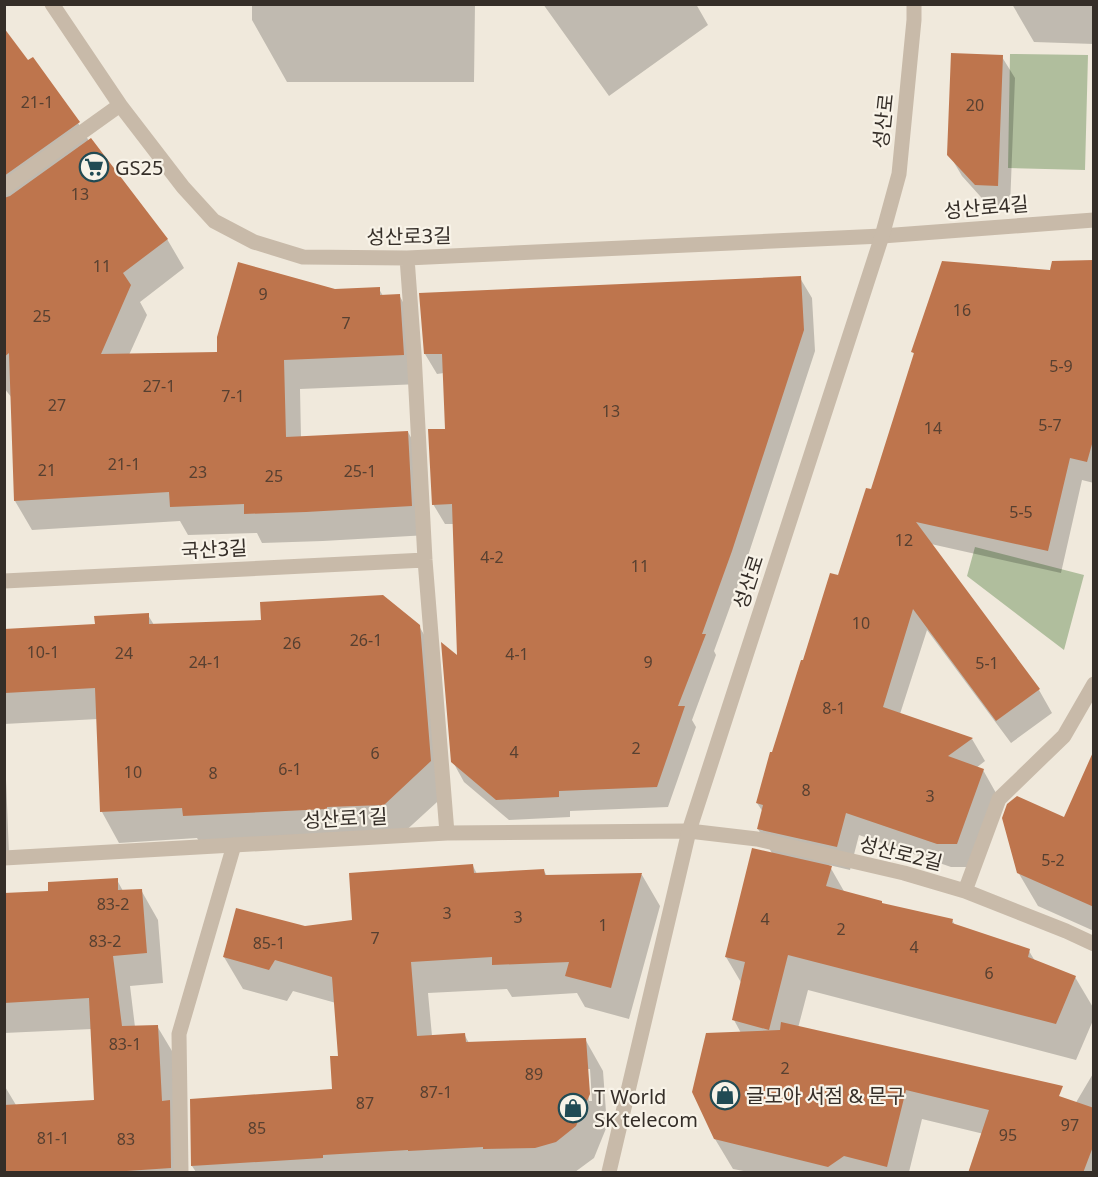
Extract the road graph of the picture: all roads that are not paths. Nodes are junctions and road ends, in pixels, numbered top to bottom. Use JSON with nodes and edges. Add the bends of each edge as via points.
{"nodes":[{"id":1,"x":52,"y":4,"type":"edge"},
{"id":2,"x":914,"y":4,"type":"edge"},
{"id":3,"x":120,"y":105,"type":"junction"},
{"id":4,"x":4,"y":188,"type":"edge"},
{"id":5,"x":1094,"y":220,"type":"edge"},
{"id":6,"x":882,"y":236,"type":"junction"},
{"id":7,"x":406,"y":258,"type":"junction"},
{"id":8,"x":425,"y":560,"type":"junction"},
{"id":9,"x":4,"y":581,"type":"edge"},
{"id":10,"x":1094,"y":684,"type":"edge"},
{"id":11,"x":689,"y":831,"type":"junction"},
{"id":12,"x":447,"y":833,"type":"junction"},
{"id":13,"x":234,"y":845,"type":"junction"},
{"id":14,"x":4,"y":858,"type":"edge"},
{"id":15,"x":965,"y":891,"type":"junction"},
{"id":16,"x":1094,"y":944,"type":"edge"},
{"id":17,"x":181,"y":1173,"type":"edge"},
{"id":18,"x":609,"y":1173,"type":"edge"}],
"edges":[{"from":1,"to":3,"type":"street","name":"성산로3길"},
{"from":2,"to":6,"type":"street","name":"성산로","via":[[899,174]]},
{"from":3,"to":4,"type":"street"},
{"from":3,"to":7,"type":"street","name":"성산로3길","via":[[214,221],[254,242],[303,257]]},
{"from":5,"to":6,"type":"street","name":"성산로4길"},
{"from":6,"to":7,"type":"street","name":"성산로3길"},
{"from":6,"to":11,"type":"street","name":"성산로"},
{"from":7,"to":8,"type":"street"},
{"from":8,"to":9,"type":"street","name":"국산3길"},
{"from":8,"to":12,"type":"street"},
{"from":10,"to":15,"type":"street","via":[[1064,736],[999,799]]},
{"from":11,"to":12,"type":"street","name":"성산로1길"},
{"from":11,"to":15,"type":"street","name":"성산로2길","via":[[757,839]]},
{"from":11,"to":18,"type":"street","name":"성산로"},
{"from":12,"to":13,"type":"street","name":"성산로1길"},
{"from":13,"to":14,"type":"street","name":"성산로1길"},
{"from":13,"to":17,"type":"street","via":[[179,1034]]},
{"from":15,"to":16,"type":"street","name":"성산로2길"}]}
